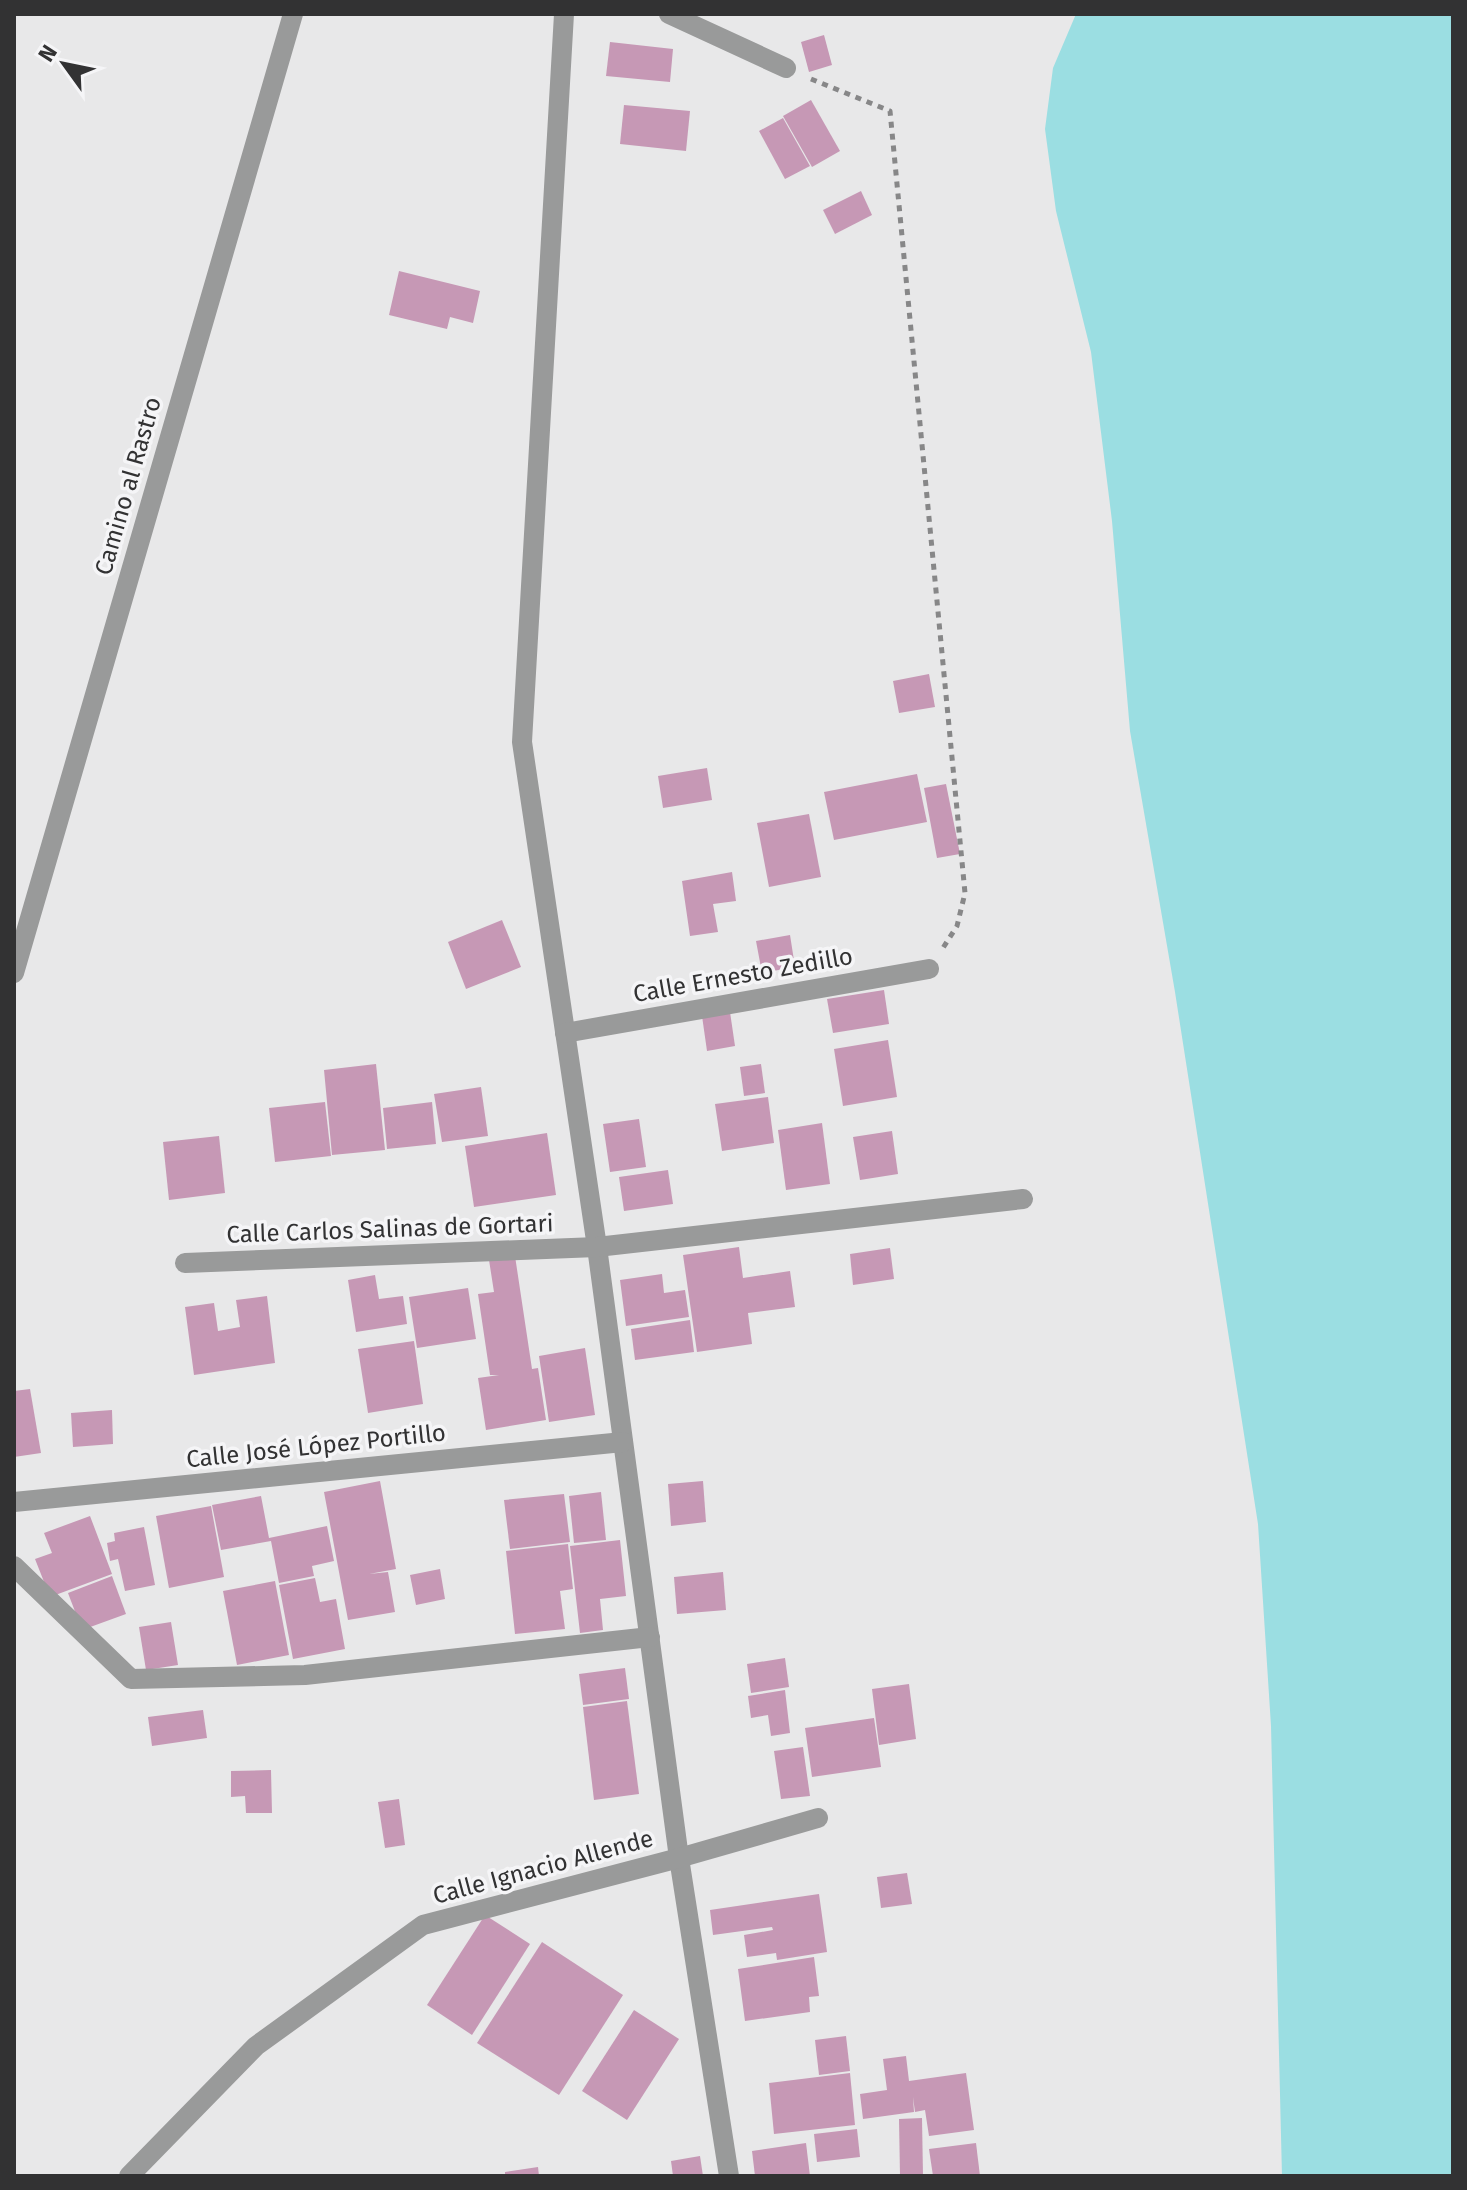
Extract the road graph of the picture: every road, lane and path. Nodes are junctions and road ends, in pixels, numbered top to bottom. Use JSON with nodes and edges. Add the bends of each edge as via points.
{"nodes":[{"id":1,"x":293,"y":14,"type":"edge"},
{"id":2,"x":564,"y":14,"type":"edge"},
{"id":3,"x":669,"y":14,"type":"edge"},
{"id":4,"x":786,"y":68,"type":"joint"},
{"id":5,"x":929,"y":969,"type":"joint"},
{"id":6,"x":14,"y":973,"type":"edge"},
{"id":7,"x":565,"y":1033,"type":"junction"},
{"id":8,"x":1023,"y":1199,"type":"dead end"},
{"id":9,"x":597,"y":1247,"type":"junction"},
{"id":10,"x":185,"y":1263,"type":"dead end"},
{"id":11,"x":623,"y":1442,"type":"junction"},
{"id":12,"x":14,"y":1502,"type":"edge"},
{"id":13,"x":14,"y":1566,"type":"edge"},
{"id":14,"x":650,"y":1637,"type":"junction"},
{"id":15,"x":818,"y":1818,"type":"dead end"},
{"id":16,"x":679,"y":1858,"type":"junction"},
{"id":17,"x":129,"y":2176,"type":"edge"},
{"id":18,"x":729,"y":2176,"type":"edge"}],
"edges":[{"from":1,"to":6,"type":"street","name":"Camino al Rastro"},
{"from":2,"to":7,"type":"street","via":[[522,742]]},
{"from":3,"to":4,"type":"street"},
{"from":4,"to":5,"type":"path","via":[[890,111],[965,893],[957,926]]},
{"from":5,"to":7,"type":"street","name":"Calle Ernesto Zedillo"},
{"from":7,"to":9,"type":"street"},
{"from":8,"to":9,"type":"street","name":"Calle Carlos Salinas de Gortari"},
{"from":9,"to":10,"type":"street","name":"Calle Carlos Salinas de Gortari"},
{"from":9,"to":11,"type":"street"},
{"from":11,"to":12,"type":"street","name":"Calle José López Portillo"},
{"from":11,"to":14,"type":"street"},
{"from":13,"to":14,"type":"street","via":[[131,1679],[305,1675]]},
{"from":14,"to":16,"type":"street"},
{"from":15,"to":16,"type":"street","name":"Calle Ignacio Allende"},
{"from":16,"to":17,"type":"street","name":"Calle Ignacio Allende","via":[[423,1925],[256,2046]]},
{"from":16,"to":18,"type":"street"}]}
